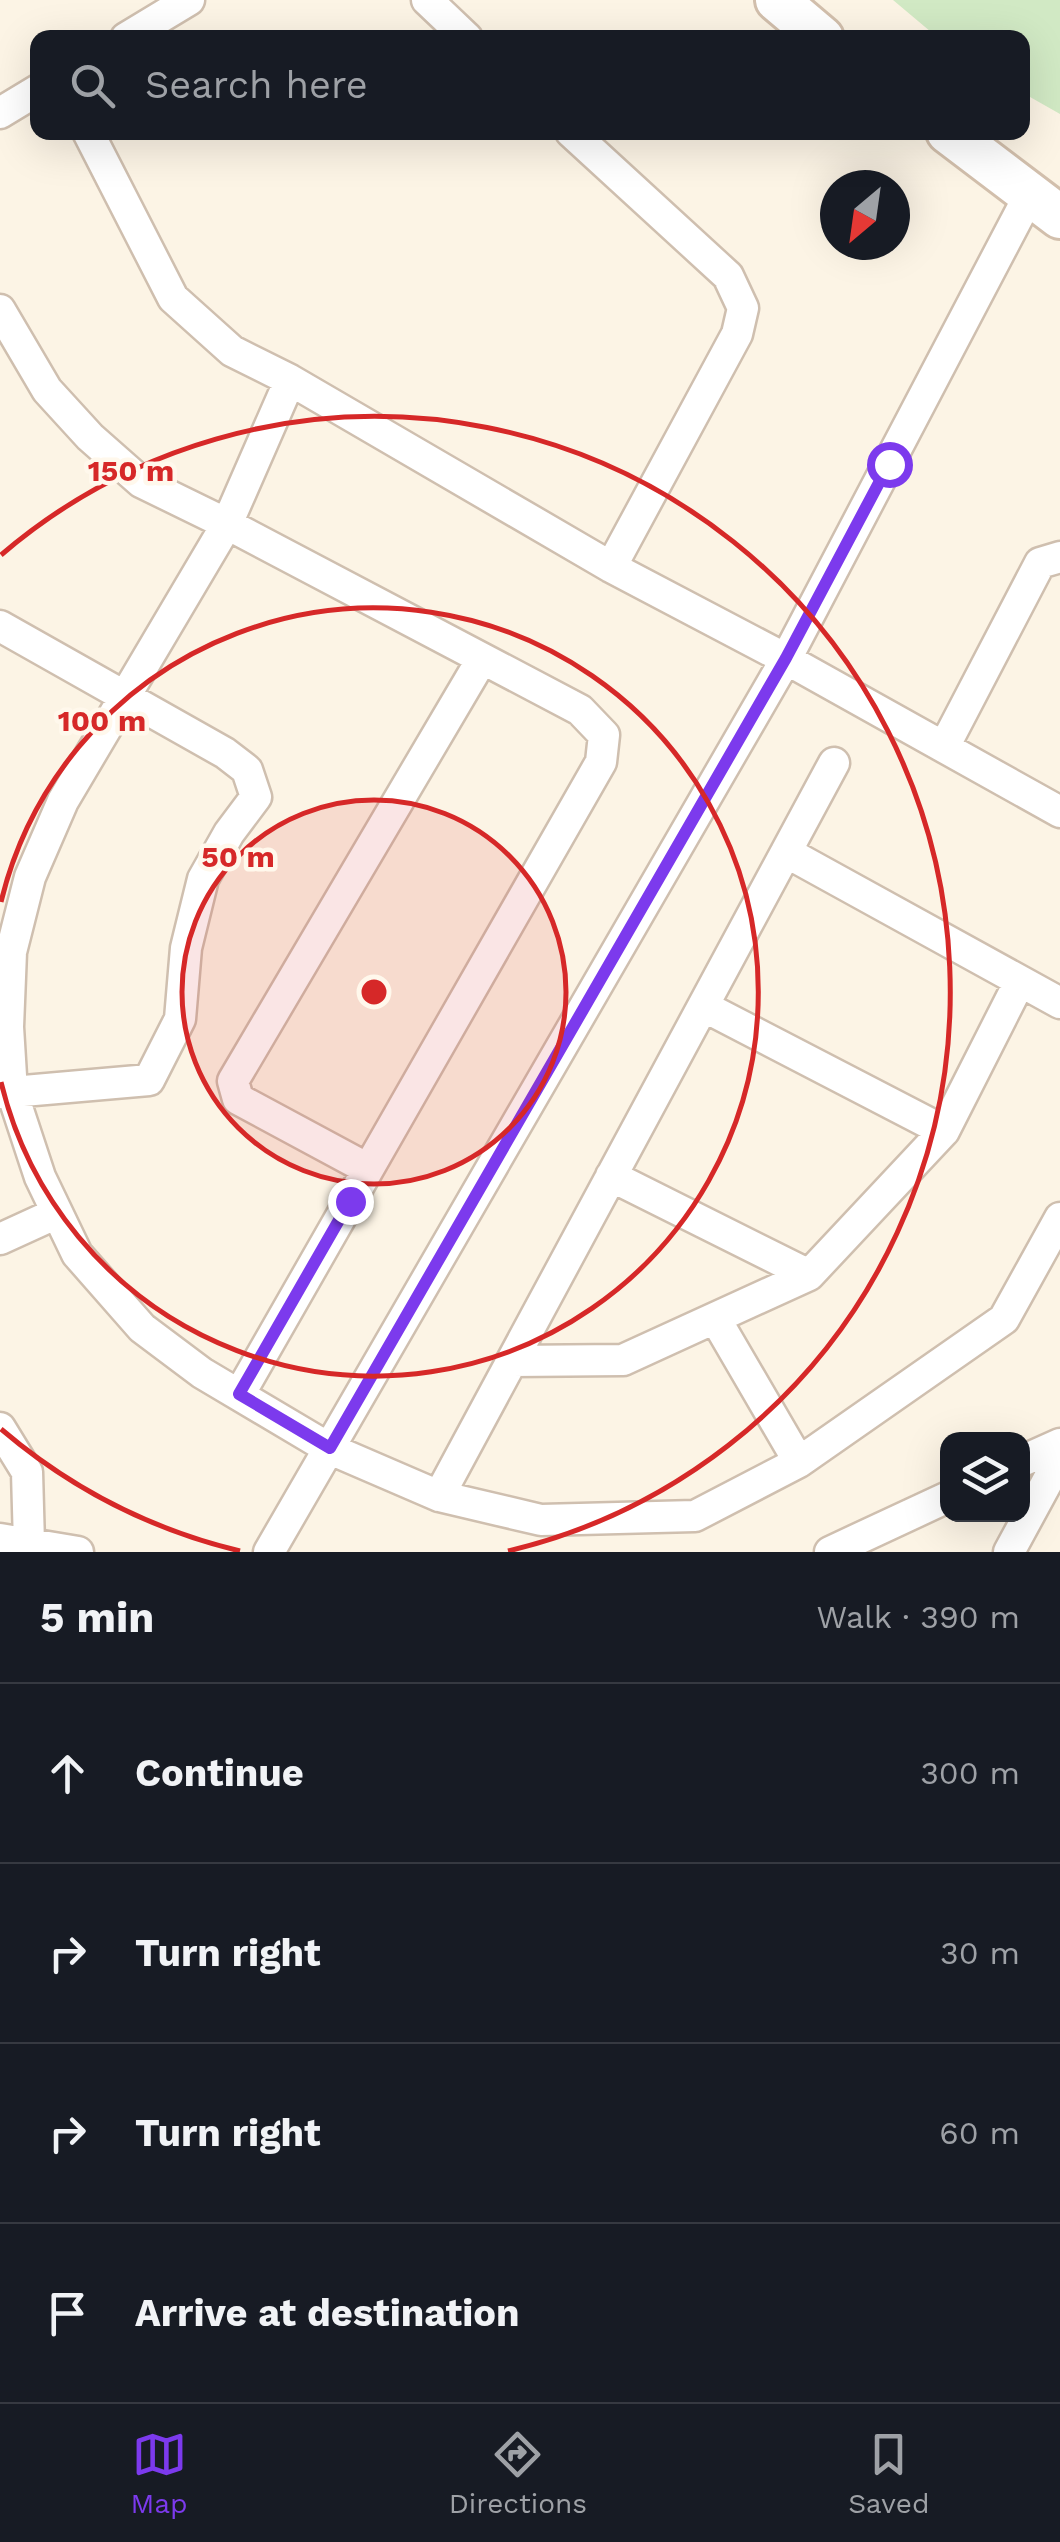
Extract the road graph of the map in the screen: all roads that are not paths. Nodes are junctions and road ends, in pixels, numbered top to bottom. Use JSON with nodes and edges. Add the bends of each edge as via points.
{"nodes":[{"id":1,"x":189,"y":0,"type":"edge"},
{"id":2,"x":426,"y":0,"type":"edge"},
{"id":3,"x":777,"y":0,"type":"edge"},
{"id":4,"x":139,"y":30,"type":"edge"},
{"id":5,"x":459,"y":30,"type":"edge"},
{"id":6,"x":813,"y":30,"type":"edge"},
{"id":7,"x":30,"y":95,"type":"edge"},
{"id":8,"x":0,"y":113,"type":"edge"},
{"id":9,"x":92,"y":140,"type":"edge"},
{"id":10,"x":580,"y":140,"type":"edge"},
{"id":11,"x":958,"y":140,"type":"edge"},
{"id":12,"x":1045,"y":206,"type":"edge"},
{"id":13,"x":3,"y":323,"type":"edge"},
{"id":14,"x":290,"y":380,"type":"junction"},
{"id":15,"x":227,"y":524,"type":"junction"},
{"id":16,"x":1060,"y":558,"type":"edge"},
{"id":17,"x":612,"y":567,"type":"junction"},
{"id":18,"x":0,"y":626,"type":"edge"},
{"id":19,"x":786,"y":658,"type":"junction"},
{"id":20,"x":482,"y":659,"type":"junction"},
{"id":21,"x":124,"y":696,"type":"junction"},
{"id":22,"x":944,"y":747,"type":"junction"},
{"id":23,"x":834,"y":763,"type":"dead end"},
{"id":24,"x":1060,"y":812,"type":"edge"},
{"id":25,"x":786,"y":852,"type":"junction"},
{"id":26,"x":1020,"y":981,"type":"junction"},
{"id":27,"x":1060,"y":1003,"type":"edge"},
{"id":28,"x":702,"y":1006,"type":"junction"},
{"id":29,"x":6,"y":1092,"type":"edge"},
{"id":30,"x":944,"y":1131,"type":"junction"},
{"id":31,"x":368,"y":1169,"type":"junction"},
{"id":32,"x":611,"y":1176,"type":"junction"},
{"id":33,"x":57,"y":1213,"type":"junction"},
{"id":34,"x":1060,"y":1218,"type":"edge"},
{"id":35,"x":0,"y":1239,"type":"edge"},
{"id":36,"x":808,"y":1275,"type":"junction"},
{"id":37,"x":715,"y":1318,"type":"junction"},
{"id":38,"x":512,"y":1361,"type":"junction"},
{"id":39,"x":239,"y":1394,"type":"junction"},
{"id":40,"x":0,"y":1428,"type":"edge"},
{"id":41,"x":1060,"y":1444,"type":"edge"},
{"id":42,"x":330,"y":1448,"type":"junction"},
{"id":43,"x":1030,"y":1458,"type":"edge"},
{"id":44,"x":1060,"y":1458,"type":"edge"},
{"id":45,"x":799,"y":1462,"type":"junction"},
{"id":46,"x":439,"y":1496,"type":"junction"},
{"id":47,"x":940,"y":1501,"type":"edge"},
{"id":48,"x":14,"y":1542,"type":"edge"},
{"id":49,"x":78,"y":1552,"type":"edge"},
{"id":50,"x":269,"y":1552,"type":"edge"},
{"id":51,"x":830,"y":1552,"type":"edge"},
{"id":52,"x":1009,"y":1552,"type":"edge"}],
"edges":[{"from":1,"to":4,"type":"street"},
{"from":2,"to":5,"type":"street"},
{"from":3,"to":6,"type":"main road"},
{"from":7,"to":8,"type":"street"},
{"from":9,"to":14,"type":"street","via":[[173,298],[232,351]]},
{"from":10,"to":17,"type":"street","via":[[728,276],[744,308],[737,334]]},
{"from":11,"to":12,"type":"main road"},
{"from":12,"to":19,"type":"street"},
{"from":13,"to":15,"type":"street","via":[[47,390],[90,437],[141,482]]},
{"from":14,"to":15,"type":"street"},
{"from":14,"to":17,"type":"street"},
{"from":15,"to":20,"type":"street"},
{"from":15,"to":21,"type":"street"},
{"from":16,"to":22,"type":"street","via":[[1040,563]]},
{"from":17,"to":19,"type":"street"},
{"from":18,"to":21,"type":"street"},
{"from":19,"to":22,"type":"street"},
{"from":19,"to":42,"type":"street"},
{"from":20,"to":31,"type":"street","via":[[580,710],[604,735],[601,762]]},
{"from":20,"to":31,"type":"street","via":[[233,1082],[238,1099]]},
{"from":21,"to":29,"type":"street","via":[[63,801],[30,877],[11,952]]},
{"from":21,"to":29,"type":"street","via":[[225,753],[246,770],[256,797],[204,878],[186,948],[180,1019],[149,1080]]},
{"from":22,"to":24,"type":"street"},
{"from":23,"to":25,"type":"street"},
{"from":25,"to":26,"type":"street"},
{"from":25,"to":28,"type":"street"},
{"from":26,"to":27,"type":"street"},
{"from":26,"to":30,"type":"street"},
{"from":28,"to":30,"type":"street"},
{"from":28,"to":32,"type":"street"},
{"from":29,"to":33,"type":"street"},
{"from":30,"to":36,"type":"street"},
{"from":31,"to":39,"type":"street"},
{"from":32,"to":36,"type":"street"},
{"from":32,"to":38,"type":"street"},
{"from":33,"to":35,"type":"street"},
{"from":33,"to":39,"type":"street","via":[[78,1254],[142,1328]]},
{"from":34,"to":45,"type":"street","via":[[1004,1319]]},
{"from":36,"to":37,"type":"street"},
{"from":37,"to":38,"type":"street","via":[[623,1360]]},
{"from":37,"to":45,"type":"street"},
{"from":38,"to":46,"type":"street"},
{"from":39,"to":42,"type":"street"},
{"from":40,"to":48,"type":"street","via":[[27,1472]]},
{"from":41,"to":43,"type":"street"},
{"from":42,"to":46,"type":"street"},
{"from":42,"to":50,"type":"street"},
{"from":44,"to":52,"type":"street"},
{"from":45,"to":46,"type":"street","via":[[694,1516],[541,1520]]},
{"from":47,"to":51,"type":"street"},
{"from":48,"to":49,"type":"street"}]}
